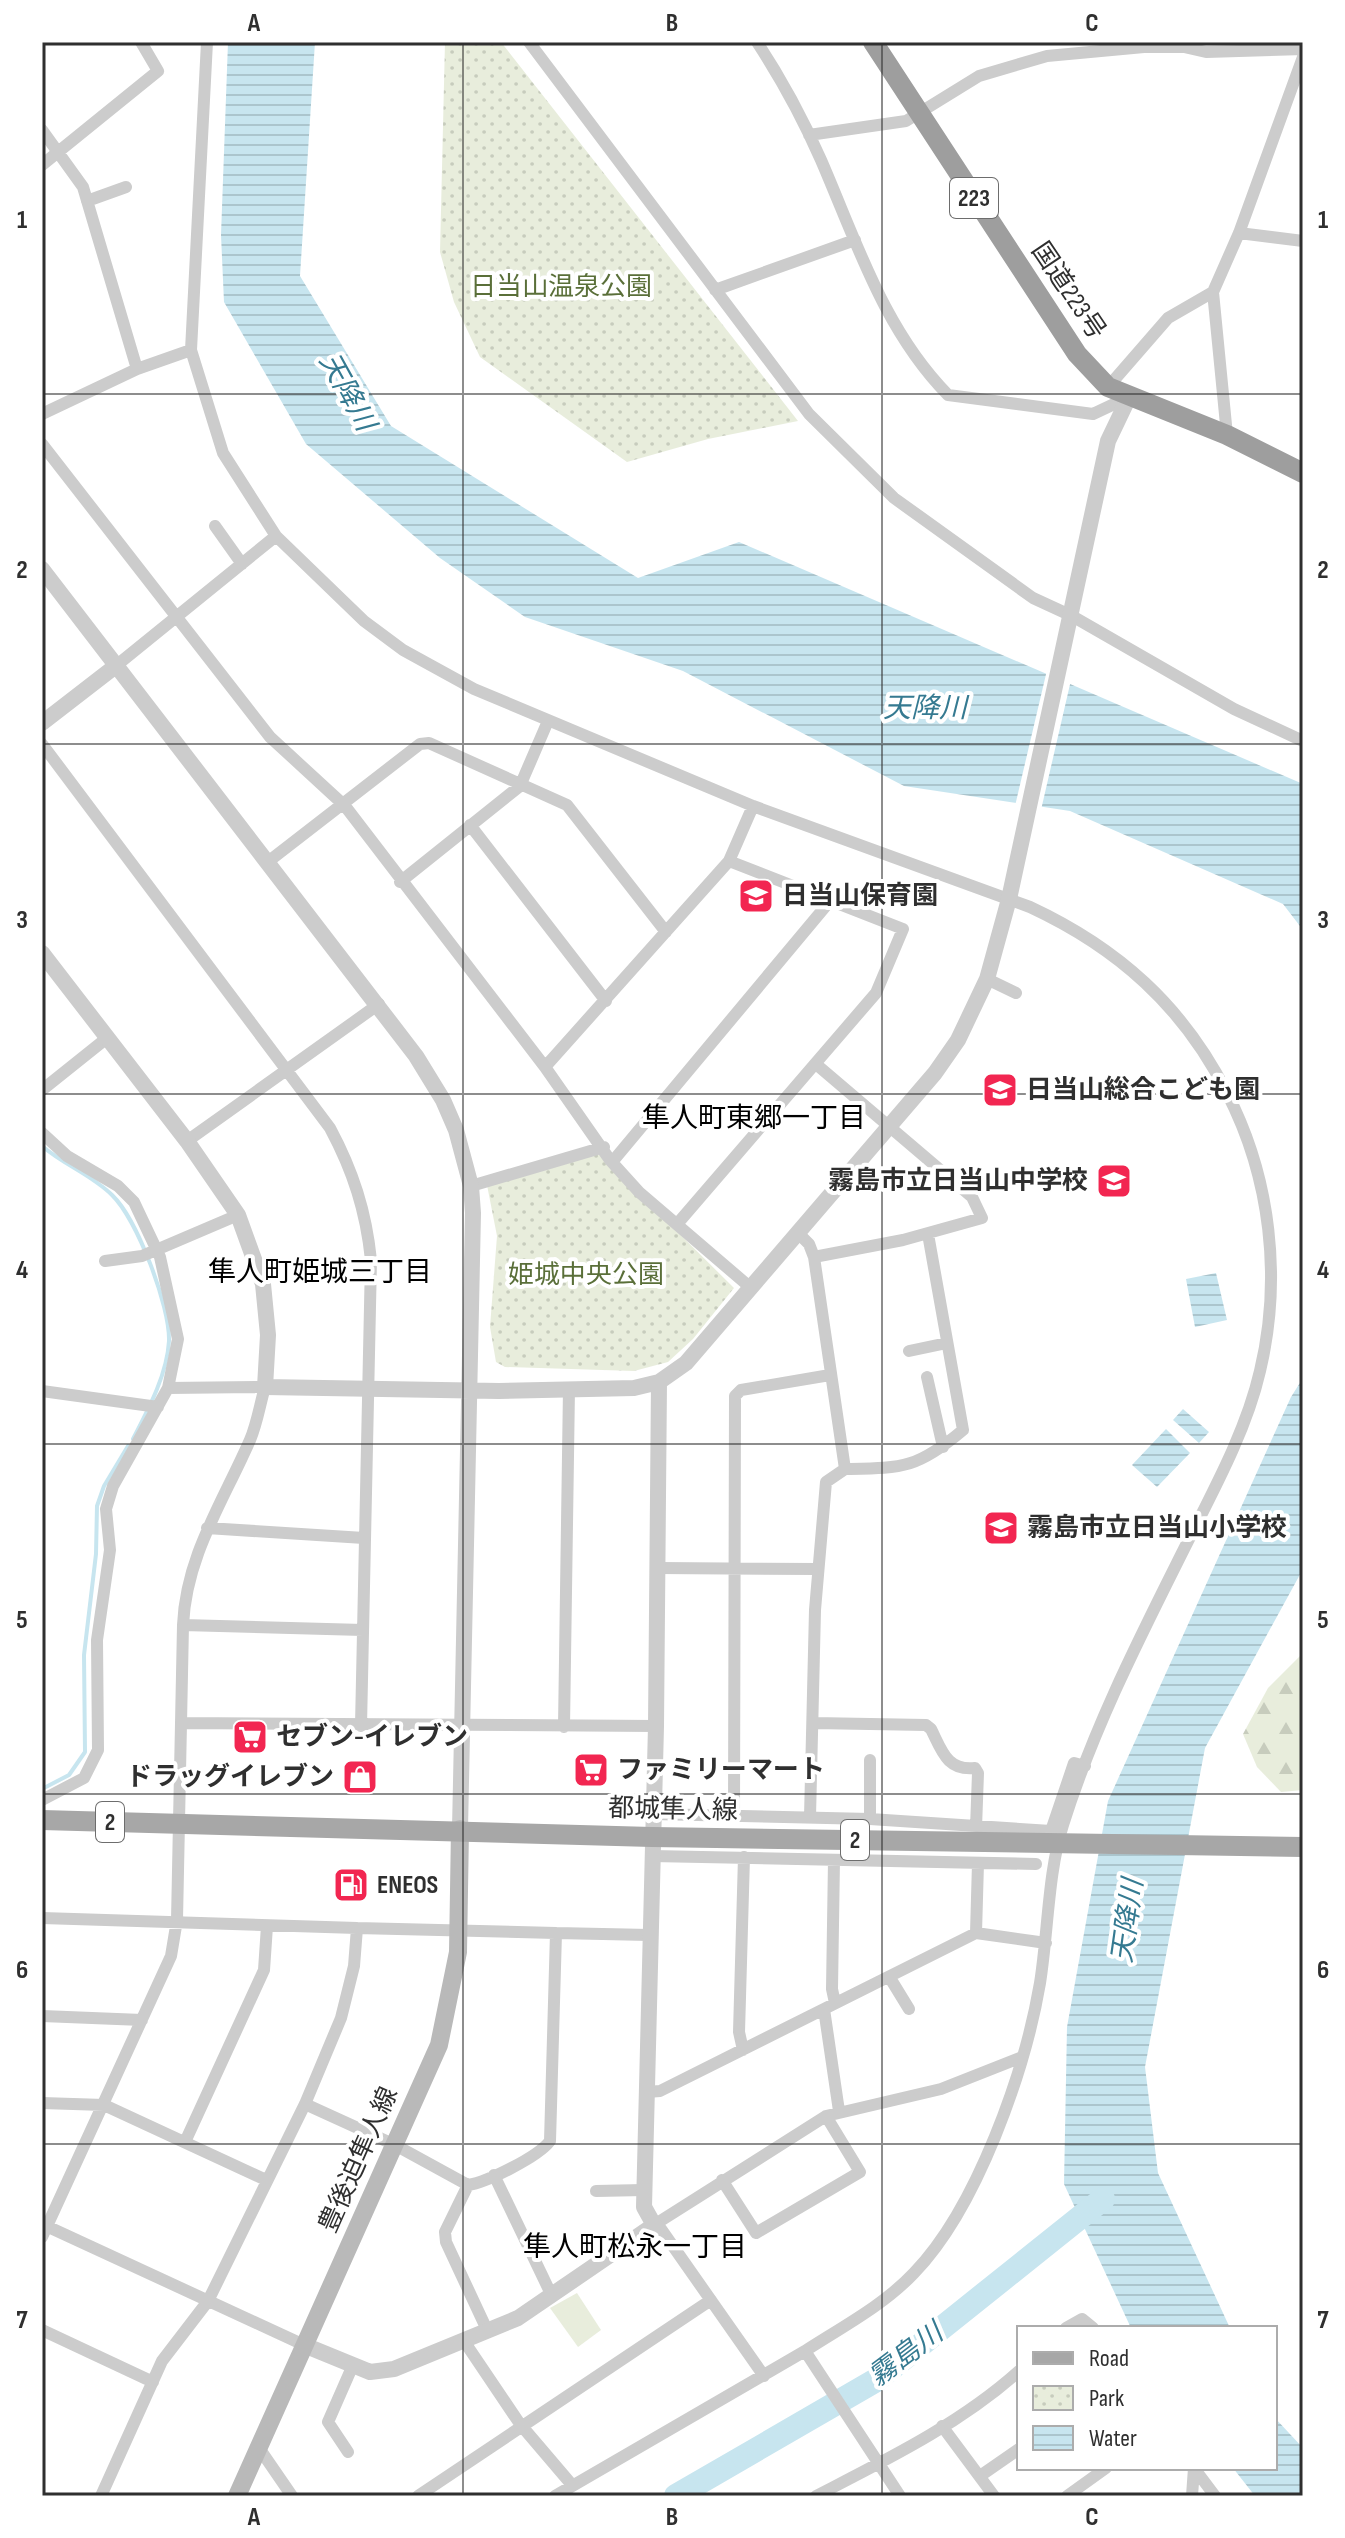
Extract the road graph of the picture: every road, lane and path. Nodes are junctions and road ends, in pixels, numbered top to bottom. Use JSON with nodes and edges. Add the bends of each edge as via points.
{"nodes":[{"id":1,"x":141,"y":42,"type":"edge"},
{"id":2,"x":207,"y":42,"type":"edge"},
{"id":3,"x":529,"y":42,"type":"edge"},
{"id":4,"x":757,"y":42,"type":"edge"},
{"id":5,"x":873,"y":42,"type":"edge"},
{"id":6,"x":1184,"y":44,"type":"edge"},
{"id":7,"x":1055,"y":48,"type":"edge"},
{"id":8,"x":1303,"y":49,"type":"edge"},
{"id":9,"x":1303,"y":57,"type":"edge"},
{"id":10,"x":919,"y":114,"type":"junction"},
{"id":11,"x":42,"y":130,"type":"edge"},
{"id":12,"x":809,"y":135,"type":"junction"},
{"id":13,"x":59,"y":152,"type":"junction"},
{"id":14,"x":42,"y":165,"type":"edge"},
{"id":15,"x":126,"y":187,"type":"dead end"},
{"id":16,"x":87,"y":201,"type":"junction"},
{"id":17,"x":1239,"y":233,"type":"junction"},
{"id":18,"x":855,"y":240,"type":"junction"},
{"id":19,"x":1303,"y":241,"type":"edge"},
{"id":20,"x":715,"y":290,"type":"junction"},
{"id":21,"x":1213,"y":292,"type":"junction"},
{"id":22,"x":191,"y":350,"type":"junction"},
{"id":23,"x":137,"y":369,"type":"junction"},
{"id":24,"x":1108,"y":387,"type":"junction"},
{"id":25,"x":1129,"y":397,"type":"junction"},
{"id":26,"x":42,"y":414,"type":"edge"},
{"id":27,"x":1227,"y":435,"type":"junction"},
{"id":28,"x":42,"y":444,"type":"edge"},
{"id":29,"x":1303,"y":473,"type":"edge"},
{"id":30,"x":215,"y":526,"type":"dead end"},
{"id":31,"x":276,"y":536,"type":"junction"},
{"id":32,"x":242,"y":564,"type":"junction"},
{"id":33,"x":42,"y":569,"type":"edge"},
{"id":34,"x":179,"y":617,"type":"junction"},
{"id":35,"x":1071,"y":622,"type":"junction"},
{"id":36,"x":117,"y":665,"type":"junction"},
{"id":37,"x":548,"y":721,"type":"junction"},
{"id":38,"x":42,"y":723,"type":"edge"},
{"id":39,"x":1303,"y":741,"type":"edge"},
{"id":40,"x":42,"y":744,"type":"edge"},
{"id":41,"x":520,"y":786,"type":"junction"},
{"id":42,"x":345,"y":806,"type":"junction"},
{"id":43,"x":753,"y":806,"type":"junction"},
{"id":44,"x":470,"y":825,"type":"junction"},
{"id":45,"x":269,"y":861,"type":"junction"},
{"id":46,"x":729,"y":861,"type":"junction"},
{"id":47,"x":400,"y":882,"type":"junction"},
{"id":48,"x":1010,"y":896,"type":"junction"},
{"id":49,"x":830,"y":901,"type":"junction"},
{"id":50,"x":666,"y":932,"type":"junction"},
{"id":51,"x":44,"y":959,"type":"edge"},
{"id":52,"x":987,"y":979,"type":"junction"},
{"id":53,"x":1016,"y":993,"type":"dead end"},
{"id":54,"x":606,"y":1001,"type":"junction"},
{"id":55,"x":379,"y":1004,"type":"junction"},
{"id":56,"x":107,"y":1038,"type":"junction"},
{"id":57,"x":817,"y":1065,"type":"junction"},
{"id":58,"x":545,"y":1067,"type":"junction"},
{"id":59,"x":288,"y":1071,"type":"junction"},
{"id":60,"x":42,"y":1090,"type":"edge"},
{"id":61,"x":890,"y":1126,"type":"junction"},
{"id":62,"x":42,"y":1133,"type":"edge"},
{"id":63,"x":187,"y":1141,"type":"junction"},
{"id":64,"x":607,"y":1154,"type":"junction"},
{"id":65,"x":471,"y":1186,"type":"junction"},
{"id":66,"x":238,"y":1215,"type":"junction"},
{"id":67,"x":678,"y":1223,"type":"junction"},
{"id":68,"x":799,"y":1234,"type":"junction"},
{"id":69,"x":928,"y":1234,"type":"junction"},
{"id":70,"x":151,"y":1252,"type":"junction"},
{"id":71,"x":814,"y":1257,"type":"junction"},
{"id":72,"x":105,"y":1261,"type":"dead end"},
{"id":73,"x":751,"y":1288,"type":"junction"},
{"id":74,"x":947,"y":1343,"type":"junction"},
{"id":75,"x":909,"y":1351,"type":"dead end"},
{"id":76,"x":830,"y":1375,"type":"junction"},
{"id":77,"x":927,"y":1377,"type":"dead end"},
{"id":78,"x":659,"y":1382,"type":"junction"},
{"id":79,"x":265,"y":1387,"type":"junction"},
{"id":80,"x":168,"y":1388,"type":"junction"},
{"id":81,"x":369,"y":1388,"type":"junction"},
{"id":82,"x":569,"y":1388,"type":"junction"},
{"id":83,"x":470,"y":1390,"type":"junction"},
{"id":84,"x":42,"y":1391,"type":"edge"},
{"id":85,"x":152,"y":1406,"type":"junction"},
{"id":86,"x":943,"y":1447,"type":"junction"},
{"id":87,"x":845,"y":1469,"type":"junction"},
{"id":88,"x":207,"y":1528,"type":"junction"},
{"id":89,"x":364,"y":1538,"type":"junction"},
{"id":90,"x":658,"y":1568,"type":"junction"},
{"id":91,"x":735,"y":1569,"type":"junction"},
{"id":92,"x":818,"y":1569,"type":"junction"},
{"id":93,"x":183,"y":1625,"type":"junction"},
{"id":94,"x":363,"y":1630,"type":"junction"},
{"id":95,"x":181,"y":1723,"type":"junction"},
{"id":96,"x":814,"y":1723,"type":"junction"},
{"id":97,"x":361,"y":1726,"type":"junction"},
{"id":98,"x":656,"y":1726,"type":"junction"},
{"id":99,"x":464,"y":1727,"type":"junction"},
{"id":100,"x":564,"y":1727,"type":"junction"},
{"id":101,"x":870,"y":1760,"type":"dead end"},
{"id":102,"x":1085,"y":1766,"type":"junction"},
{"id":103,"x":42,"y":1800,"type":"edge"},
{"id":104,"x":653,"y":1814,"type":"junction"},
{"id":105,"x":734,"y":1816,"type":"junction"},
{"id":106,"x":810,"y":1817,"type":"junction"},
{"id":107,"x":870,"y":1819,"type":"junction"},
{"id":108,"x":42,"y":1820,"type":"edge"},
{"id":109,"x":178,"y":1823,"type":"junction"},
{"id":110,"x":976,"y":1828,"type":"junction"},
{"id":111,"x":460,"y":1829,"type":"junction"},
{"id":112,"x":1064,"y":1843,"type":"junction"},
{"id":113,"x":652,"y":1846,"type":"junction"},
{"id":114,"x":1303,"y":1847,"type":"edge"},
{"id":115,"x":744,"y":1857,"type":"junction"},
{"id":116,"x":834,"y":1860,"type":"junction"},
{"id":117,"x":978,"y":1863,"type":"junction"},
{"id":118,"x":1036,"y":1864,"type":"dead end"},
{"id":119,"x":42,"y":1918,"type":"edge"},
{"id":120,"x":177,"y":1920,"type":"junction"},
{"id":121,"x":267,"y":1926,"type":"junction"},
{"id":122,"x":357,"y":1928,"type":"junction"},
{"id":123,"x":459,"y":1930,"type":"junction"},
{"id":124,"x":556,"y":1933,"type":"junction"},
{"id":125,"x":976,"y":1933,"type":"junction"},
{"id":126,"x":649,"y":1935,"type":"junction"},
{"id":127,"x":1046,"y":1943,"type":"junction"},
{"id":128,"x":890,"y":1978,"type":"junction"},
{"id":129,"x":830,"y":2006,"type":"junction"},
{"id":130,"x":909,"y":2009,"type":"dead end"},
{"id":131,"x":42,"y":2016,"type":"edge"},
{"id":132,"x":142,"y":2020,"type":"junction"},
{"id":133,"x":743,"y":2050,"type":"junction"},
{"id":134,"x":1022,"y":2057,"type":"junction"},
{"id":135,"x":647,"y":2092,"type":"junction"},
{"id":136,"x":42,"y":2103,"type":"edge"},
{"id":137,"x":305,"y":2104,"type":"junction"},
{"id":138,"x":104,"y":2105,"type":"junction"},
{"id":139,"x":832,"y":2113,"type":"junction"},
{"id":140,"x":185,"y":2142,"type":"junction"},
{"id":141,"x":395,"y":2145,"type":"junction"},
{"id":142,"x":494,"y":2175,"type":"junction"},
{"id":143,"x":266,"y":2180,"type":"junction"},
{"id":144,"x":722,"y":2180,"type":"junction"},
{"id":145,"x":468,"y":2185,"type":"junction"},
{"id":146,"x":644,"y":2190,"type":"junction"},
{"id":147,"x":596,"y":2191,"type":"dead end"},
{"id":148,"x":654,"y":2225,"type":"junction"},
{"id":149,"x":44,"y":2229,"type":"edge"},
{"id":150,"x":551,"y":2294,"type":"junction"},
{"id":151,"x":711,"y":2300,"type":"junction"},
{"id":152,"x":208,"y":2301,"type":"junction"},
{"id":153,"x":1070,"y":2326,"type":"edge"},
{"id":154,"x":1091,"y":2326,"type":"edge"},
{"id":155,"x":42,"y":2330,"type":"edge"},
{"id":156,"x":488,"y":2332,"type":"junction"},
{"id":157,"x":464,"y":2341,"type":"junction"},
{"id":158,"x":304,"y":2345,"type":"junction"},
{"id":159,"x":807,"y":2355,"type":"junction"},
{"id":160,"x":353,"y":2365,"type":"junction"},
{"id":161,"x":1017,"y":2373,"type":"edge"},
{"id":162,"x":764,"y":2376,"type":"junction"},
{"id":163,"x":153,"y":2382,"type":"junction"},
{"id":164,"x":520,"y":2424,"type":"junction"},
{"id":165,"x":942,"y":2426,"type":"junction"},
{"id":166,"x":259,"y":2448,"type":"junction"},
{"id":167,"x":1017,"y":2450,"type":"edge"},
{"id":168,"x":348,"y":2452,"type":"dead end"},
{"id":169,"x":876,"y":2463,"type":"junction"},
{"id":170,"x":1103,"y":2470,"type":"edge"},
{"id":171,"x":1194,"y":2470,"type":"edge"},
{"id":172,"x":1196,"y":2470,"type":"edge"},
{"id":173,"x":980,"y":2476,"type":"junction"},
{"id":174,"x":572,"y":2485,"type":"junction"},
{"id":175,"x":101,"y":2496,"type":"edge"},
{"id":176,"x":237,"y":2496,"type":"edge"},
{"id":177,"x":292,"y":2496,"type":"edge"},
{"id":178,"x":418,"y":2496,"type":"edge"},
{"id":179,"x":555,"y":2496,"type":"edge"},
{"id":180,"x":816,"y":2496,"type":"edge"},
{"id":181,"x":900,"y":2496,"type":"edge"},
{"id":182,"x":994,"y":2496,"type":"edge"},
{"id":183,"x":1067,"y":2496,"type":"edge"},
{"id":184,"x":1192,"y":2496,"type":"edge"},
{"id":185,"x":1215,"y":2496,"type":"edge"}],
"edges":[{"from":1,"to":13,"type":"street","via":[[158,71]]},
{"from":2,"to":22,"type":"street"},
{"from":3,"to":20,"type":"street"},
{"from":4,"to":12,"type":"street"},
{"from":5,"to":10,"type":"highway","name":"国道223号","number":"223"},
{"from":6,"to":7,"type":"street"},
{"from":6,"to":8,"type":"street","via":[[1206,52]]},
{"from":7,"to":10,"type":"street","via":[[979,76]]},
{"from":9,"to":17,"type":"street"},
{"from":10,"to":12,"type":"street","via":[[906,121]]},
{"from":10,"to":24,"type":"highway","name":"国道223号","number":"223","via":[[1077,354]]},
{"from":11,"to":13,"type":"street"},
{"from":12,"to":18,"type":"street"},
{"from":13,"to":14,"type":"street"},
{"from":13,"to":16,"type":"street"},
{"from":15,"to":16,"type":"street"},
{"from":16,"to":23,"type":"street"},
{"from":17,"to":19,"type":"street"},
{"from":17,"to":21,"type":"street"},
{"from":18,"to":20,"type":"street"},
{"from":18,"to":25,"type":"street","via":[[901,338],[948,395],[1093,414]]},
{"from":20,"to":35,"type":"street","via":[[809,414],[894,498]]},
{"from":21,"to":24,"type":"street","via":[[1168,318]]},
{"from":21,"to":27,"type":"street"},
{"from":22,"to":23,"type":"street"},
{"from":22,"to":31,"type":"street","via":[[223,453]]},
{"from":23,"to":26,"type":"street"},
{"from":24,"to":25,"type":"highway","name":"国道223号","number":"223"},
{"from":25,"to":27,"type":"highway","name":"国道223号","number":"223"},
{"from":25,"to":35,"type":"street","via":[[1108,441]]},
{"from":27,"to":29,"type":"highway","name":"国道223号","number":"223"},
{"from":28,"to":34,"type":"street"},
{"from":30,"to":32,"type":"street"},
{"from":31,"to":32,"type":"street"},
{"from":31,"to":37,"type":"street","via":[[364,621],[403,650]]},
{"from":32,"to":34,"type":"street"},
{"from":33,"to":36,"type":"street"},
{"from":34,"to":36,"type":"street"},
{"from":34,"to":42,"type":"street","via":[[270,737]]},
{"from":35,"to":39,"type":"street"},
{"from":35,"to":48,"type":"street"},
{"from":36,"to":38,"type":"street"},
{"from":36,"to":45,"type":"street"},
{"from":37,"to":41,"type":"street"},
{"from":37,"to":43,"type":"street"},
{"from":40,"to":59,"type":"street"},
{"from":41,"to":42,"type":"street","via":[[429,743],[420,744]]},
{"from":41,"to":44,"type":"street"},
{"from":41,"to":50,"type":"street","via":[[567,805]]},
{"from":42,"to":45,"type":"street"},
{"from":42,"to":47,"type":"street"},
{"from":43,"to":46,"type":"street"},
{"from":43,"to":48,"type":"street"},
{"from":44,"to":47,"type":"street"},
{"from":44,"to":54,"type":"street"},
{"from":45,"to":55,"type":"street"},
{"from":46,"to":49,"type":"street"},
{"from":46,"to":50,"type":"street"},
{"from":47,"to":58,"type":"street"},
{"from":48,"to":52,"type":"street"},
{"from":48,"to":102,"type":"street","via":[[1110,950],[1153,988],[1194,1038],[1240,1117],[1269,1226],[1269,1326],[1249,1407],[1108,1704]]},
{"from":49,"to":57,"type":"street","via":[[903,929],[876,993]]},
{"from":49,"to":64,"type":"street","via":[[613,1161]]},
{"from":50,"to":54,"type":"street"},
{"from":51,"to":56,"type":"street"},
{"from":52,"to":53,"type":"street"},
{"from":52,"to":61,"type":"street","via":[[958,1040]]},
{"from":54,"to":58,"type":"street"},
{"from":55,"to":59,"type":"street"},
{"from":55,"to":65,"type":"street","via":[[443,1100]]},
{"from":56,"to":60,"type":"street"},
{"from":56,"to":63,"type":"street"},
{"from":57,"to":61,"type":"street"},
{"from":57,"to":67,"type":"street"},
{"from":58,"to":64,"type":"street"},
{"from":59,"to":63,"type":"street"},
{"from":59,"to":81,"type":"street","via":[[330,1128],[360,1193],[371,1260]]},
{"from":61,"to":68,"type":"street"},
{"from":61,"to":69,"type":"street","via":[[972,1197],[980,1210],[982,1218]]},
{"from":62,"to":70,"type":"street","via":[[67,1156],[128,1194]]},
{"from":63,"to":66,"type":"street"},
{"from":64,"to":65,"type":"street"},
{"from":64,"to":67,"type":"street","via":[[639,1192]]},
{"from":65,"to":83,"type":"street"},
{"from":66,"to":70,"type":"street"},
{"from":66,"to":79,"type":"street","via":[[263,1284],[268,1335]]},
{"from":67,"to":73,"type":"street"},
{"from":68,"to":71,"type":"street"},
{"from":68,"to":73,"type":"street"},
{"from":69,"to":71,"type":"street"},
{"from":69,"to":74,"type":"street"},
{"from":70,"to":72,"type":"street"},
{"from":70,"to":80,"type":"street","via":[[178,1339]]},
{"from":71,"to":76,"type":"street"},
{"from":73,"to":78,"type":"street","via":[[686,1363]]},
{"from":74,"to":75,"type":"street"},
{"from":74,"to":86,"type":"street","via":[[963,1430]]},
{"from":76,"to":87,"type":"street"},
{"from":76,"to":91,"type":"street","via":[[741,1390],[735,1396]]},
{"from":77,"to":86,"type":"street"},
{"from":78,"to":82,"type":"street","via":[[634,1388]]},
{"from":78,"to":90,"type":"street"},
{"from":79,"to":80,"type":"street"},
{"from":79,"to":81,"type":"street"},
{"from":79,"to":88,"type":"street","via":[[251,1437]]},
{"from":80,"to":85,"type":"street"},
{"from":81,"to":83,"type":"street"},
{"from":81,"to":89,"type":"street"},
{"from":82,"to":83,"type":"street"},
{"from":82,"to":100,"type":"street"},
{"from":83,"to":99,"type":"street"},
{"from":84,"to":85,"type":"street"},
{"from":85,"to":103,"type":"street","via":[[106,1509],[110,1550],[97,1640],[98,1750],[84,1778]]},
{"from":86,"to":87,"type":"street","via":[[905,1468]]},
{"from":87,"to":92,"type":"street","via":[[826,1482]]},
{"from":88,"to":89,"type":"street"},
{"from":88,"to":93,"type":"street","via":[[188,1582]]},
{"from":89,"to":94,"type":"street"},
{"from":90,"to":91,"type":"street"},
{"from":90,"to":98,"type":"street"},
{"from":91,"to":92,"type":"street"},
{"from":91,"to":105,"type":"street"},
{"from":92,"to":96,"type":"street"},
{"from":93,"to":94,"type":"street"},
{"from":93,"to":95,"type":"street"},
{"from":94,"to":97,"type":"street"},
{"from":95,"to":97,"type":"street"},
{"from":95,"to":109,"type":"street"},
{"from":96,"to":106,"type":"street"},
{"from":96,"to":110,"type":"street","via":[[926,1725],[951,1765],[978,1773]]},
{"from":97,"to":99,"type":"street"},
{"from":98,"to":100,"type":"street"},
{"from":98,"to":104,"type":"street"},
{"from":99,"to":100,"type":"street"},
{"from":99,"to":111,"type":"street"},
{"from":101,"to":107,"type":"street"},
{"from":102,"to":110,"type":"street","via":[[1074,1763],[1051,1831]]},
{"from":102,"to":112,"type":"street"},
{"from":104,"to":105,"type":"street"},
{"from":104,"to":113,"type":"street"},
{"from":105,"to":106,"type":"street"},
{"from":106,"to":107,"type":"street"},
{"from":107,"to":110,"type":"street"},
{"from":108,"to":109,"type":"main road","name":"都城隼人線","number":"2"},
{"from":109,"to":111,"type":"main road","name":"都城隼人線","number":"2"},
{"from":109,"to":120,"type":"street"},
{"from":111,"to":113,"type":"main road","name":"都城隼人線","number":"2"},
{"from":111,"to":123,"type":"main road","name":"豊後迫隼人線"},
{"from":112,"to":113,"type":"main road","name":"都城隼人線","number":"2"},
{"from":112,"to":114,"type":"main road","name":"都城隼人線","number":"2"},
{"from":112,"to":127,"type":"street"},
{"from":113,"to":115,"type":"street"},
{"from":113,"to":126,"type":"street"},
{"from":115,"to":116,"type":"street"},
{"from":115,"to":133,"type":"street","via":[[739,2032]]},
{"from":116,"to":117,"type":"street"},
{"from":116,"to":129,"type":"street"},
{"from":117,"to":118,"type":"street"},
{"from":117,"to":125,"type":"street"},
{"from":119,"to":120,"type":"street"},
{"from":120,"to":121,"type":"street"},
{"from":120,"to":132,"type":"street","via":[[171,1956]]},
{"from":121,"to":122,"type":"street"},
{"from":121,"to":140,"type":"street","via":[[264,1970]]},
{"from":122,"to":123,"type":"street"},
{"from":122,"to":137,"type":"street","via":[[341,2018]]},
{"from":123,"to":124,"type":"street"},
{"from":123,"to":141,"type":"main road","name":"豊後迫隼人線","via":[[439,2045]]},
{"from":124,"to":126,"type":"street"},
{"from":124,"to":142,"type":"street","via":[[550,2141]]},
{"from":125,"to":127,"type":"street"},
{"from":125,"to":128,"type":"street"},
{"from":126,"to":135,"type":"street"},
{"from":127,"to":134,"type":"street"},
{"from":128,"to":129,"type":"street"},
{"from":128,"to":130,"type":"street"},
{"from":129,"to":133,"type":"street"},
{"from":129,"to":139,"type":"street"},
{"from":131,"to":132,"type":"street"},
{"from":132,"to":138,"type":"street"},
{"from":133,"to":135,"type":"street","via":[[660,2091]]},
{"from":134,"to":139,"type":"street","via":[[931,2091]]},
{"from":134,"to":159,"type":"street","via":[[990,2146],[927,2258],[881,2301]]},
{"from":135,"to":146,"type":"street"},
{"from":136,"to":138,"type":"street"},
{"from":137,"to":141,"type":"street"},
{"from":137,"to":143,"type":"street"},
{"from":138,"to":140,"type":"street"},
{"from":138,"to":149,"type":"street"},
{"from":139,"to":144,"type":"street"},
{"from":139,"to":144,"type":"street","via":[[860,2172],[756,2233]]},
{"from":140,"to":143,"type":"street"},
{"from":141,"to":145,"type":"street"},
{"from":141,"to":158,"type":"main road","name":"豊後迫隼人線"},
{"from":142,"to":145,"type":"street"},
{"from":142,"to":150,"type":"street"},
{"from":143,"to":152,"type":"street"},
{"from":144,"to":148,"type":"street"},
{"from":145,"to":156,"type":"street","via":[[445,2232],[446,2242]]},
{"from":146,"to":147,"type":"street"},
{"from":146,"to":148,"type":"street","via":[[644,2207]]},
{"from":148,"to":150,"type":"street"},
{"from":148,"to":151,"type":"street"},
{"from":149,"to":152,"type":"street"},
{"from":150,"to":156,"type":"street"},
{"from":151,"to":162,"type":"street"},
{"from":151,"to":164,"type":"street"},
{"from":152,"to":158,"type":"street"},
{"from":152,"to":163,"type":"street","via":[[162,2361]]},
{"from":153,"to":154,"type":"street","via":[[1082,2319]]},
{"from":155,"to":163,"type":"street"},
{"from":156,"to":157,"type":"street"},
{"from":157,"to":160,"type":"street","via":[[394,2369],[370,2372]]},
{"from":157,"to":164,"type":"street"},
{"from":158,"to":160,"type":"street"},
{"from":158,"to":166,"type":"main road","name":"豊後迫隼人線"},
{"from":159,"to":162,"type":"street"},
{"from":159,"to":169,"type":"street"},
{"from":160,"to":168,"type":"street","via":[[328,2422]]},
{"from":161,"to":165,"type":"street"},
{"from":162,"to":174,"type":"street"},
{"from":163,"to":175,"type":"street"},
{"from":164,"to":174,"type":"street"},
{"from":164,"to":178,"type":"street"},
{"from":165,"to":169,"type":"street"},
{"from":165,"to":173,"type":"street"},
{"from":166,"to":176,"type":"main road","name":"豊後迫隼人線"},
{"from":166,"to":177,"type":"street"},
{"from":167,"to":173,"type":"street"},
{"from":169,"to":180,"type":"street"},
{"from":169,"to":181,"type":"street"},
{"from":170,"to":183,"type":"street"},
{"from":171,"to":184,"type":"street"},
{"from":172,"to":185,"type":"street"},
{"from":173,"to":182,"type":"street"},
{"from":174,"to":179,"type":"street"}]}
